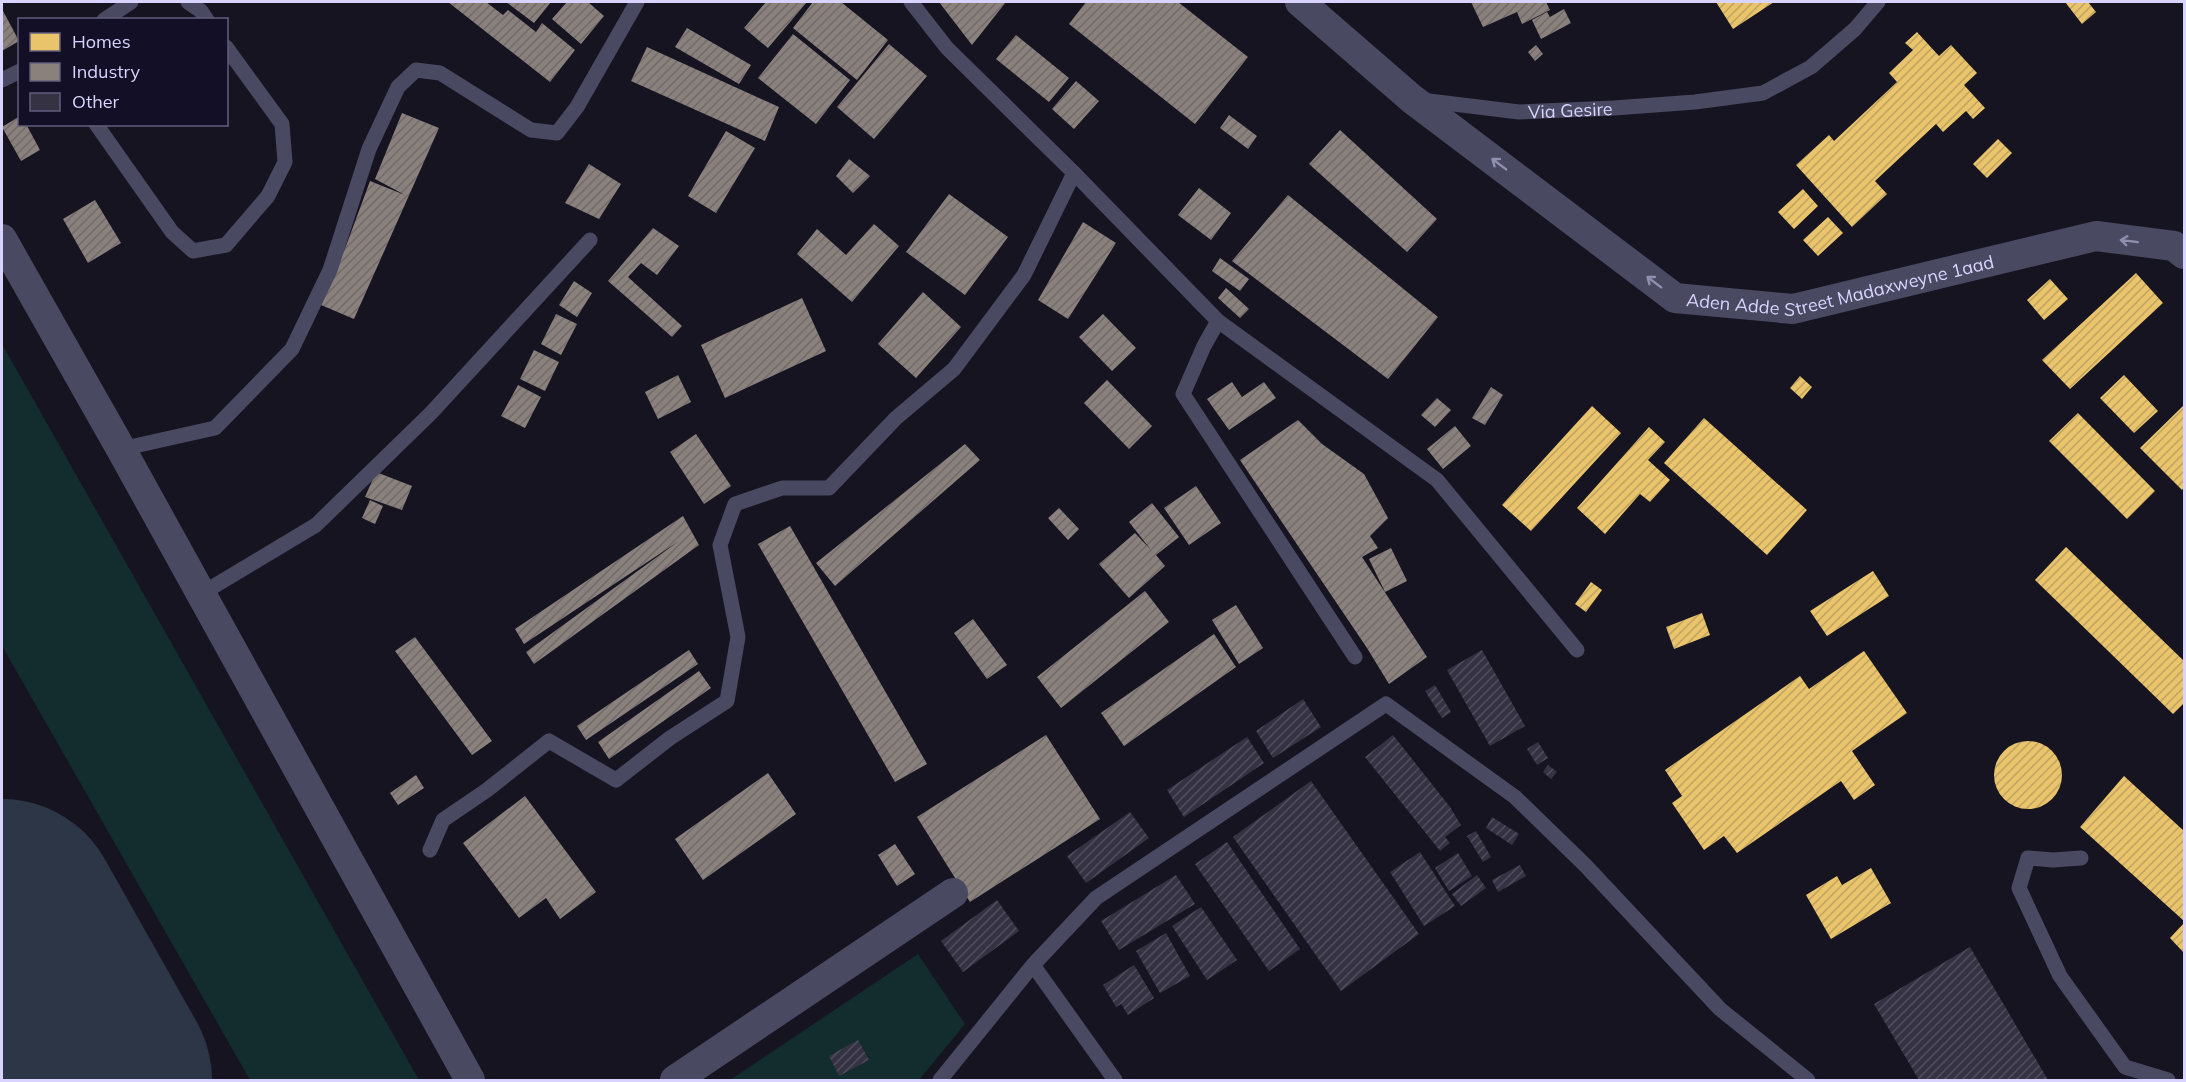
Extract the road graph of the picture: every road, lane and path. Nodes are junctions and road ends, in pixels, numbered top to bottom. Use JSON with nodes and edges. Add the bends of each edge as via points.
{"nodes":[{"id":1,"x":131,"y":2,"type":"edge"},
{"id":2,"x":188,"y":2,"type":"edge"},
{"id":3,"x":636,"y":2,"type":"edge"},
{"id":4,"x":911,"y":2,"type":"edge"},
{"id":5,"x":1300,"y":2,"type":"edge"},
{"id":6,"x":1866,"y":2,"type":"edge"},
{"id":7,"x":1878,"y":2,"type":"edge"},
{"id":8,"x":107,"y":18,"type":"edge"},
{"id":9,"x":206,"y":18,"type":"edge"},
{"id":10,"x":1856,"y":29,"type":"junction"},
{"id":11,"x":228,"y":50,"type":"edge"},
{"id":12,"x":18,"y":72,"type":"edge"},
{"id":13,"x":2,"y":80,"type":"edge"},
{"id":14,"x":1412,"y":99,"type":"junction"},
{"id":15,"x":97,"y":126,"type":"edge"},
{"id":16,"x":1074,"y":174,"type":"junction"},
{"id":17,"x":2,"y":239,"type":"edge"},
{"id":18,"x":590,"y":240,"type":"dead end"},
{"id":19,"x":2184,"y":254,"type":"edge"},
{"id":20,"x":1218,"y":321,"type":"junction"},
{"id":21,"x":121,"y":449,"type":"junction"},
{"id":22,"x":201,"y":594,"type":"junction"},
{"id":23,"x":1577,"y":650,"type":"dead end"},
{"id":24,"x":1355,"y":657,"type":"dead end"},
{"id":25,"x":430,"y":850,"type":"dead end"},
{"id":26,"x":2081,"y":858,"type":"dead end"},
{"id":27,"x":953,"y":893,"type":"dead end"},
{"id":28,"x":1033,"y":965,"type":"junction"},
{"id":29,"x":470,"y":1080,"type":"edge"},
{"id":30,"x":675,"y":1080,"type":"edge"},
{"id":31,"x":940,"y":1080,"type":"edge"},
{"id":32,"x":1115,"y":1080,"type":"edge"},
{"id":33,"x":1808,"y":1080,"type":"edge"},
{"id":34,"x":2168,"y":1080,"type":"edge"}],
"edges":[{"from":1,"to":8,"type":"lane"},
{"from":2,"to":9,"type":"lane"},
{"from":3,"to":21,"type":"lane","via":[[577,107],[557,133],[531,130],[440,73],[416,70],[398,87],[369,149],[330,270],[292,349],[214,429]]},
{"from":4,"to":16,"type":"lane","via":[[947,48]]},
{"from":5,"to":14,"type":"street"},
{"from":6,"to":10,"type":"lane"},
{"from":7,"to":10,"type":"lane","name":"Via Gesire"},
{"from":10,"to":14,"type":"lane","name":"Via Gesire","via":[[1810,67],[1763,93],[1695,102],[1519,112]]},
{"from":11,"to":15,"type":"lane","via":[[282,124],[285,162],[268,196],[226,245],[193,251],[172,232]]},
{"from":12,"to":13,"type":"lane"},
{"from":19,"to":14,"type":"street","name":"Aden Adde Street Madaxweyne 1aad","one_way":true,"via":[[2174,246],[2096,237],[1793,309],[1675,298]]},
{"from":16,"to":20,"type":"lane"},
{"from":16,"to":25,"type":"lane","via":[[1024,275],[954,369],[896,418],[829,488],[782,488],[735,504],[720,545],[738,637],[727,700],[616,780],[549,741],[443,820]]},
{"from":17,"to":21,"type":"street"},
{"from":18,"to":22,"type":"lane","via":[[431,413],[316,525]]},
{"from":20,"to":23,"type":"lane","via":[[1437,480]]},
{"from":20,"to":24,"type":"lane","via":[[1183,394]]},
{"from":21,"to":22,"type":"street"},
{"from":22,"to":29,"type":"street"},
{"from":26,"to":34,"type":"lane","via":[[2028,858],[2019,888],[2060,976],[2125,1067]]},
{"from":27,"to":30,"type":"street"},
{"from":28,"to":31,"type":"lane"},
{"from":28,"to":32,"type":"lane"},
{"from":28,"to":33,"type":"lane","via":[[1096,898],[1386,704],[1515,798],[1585,865],[1720,1009]]}]}
